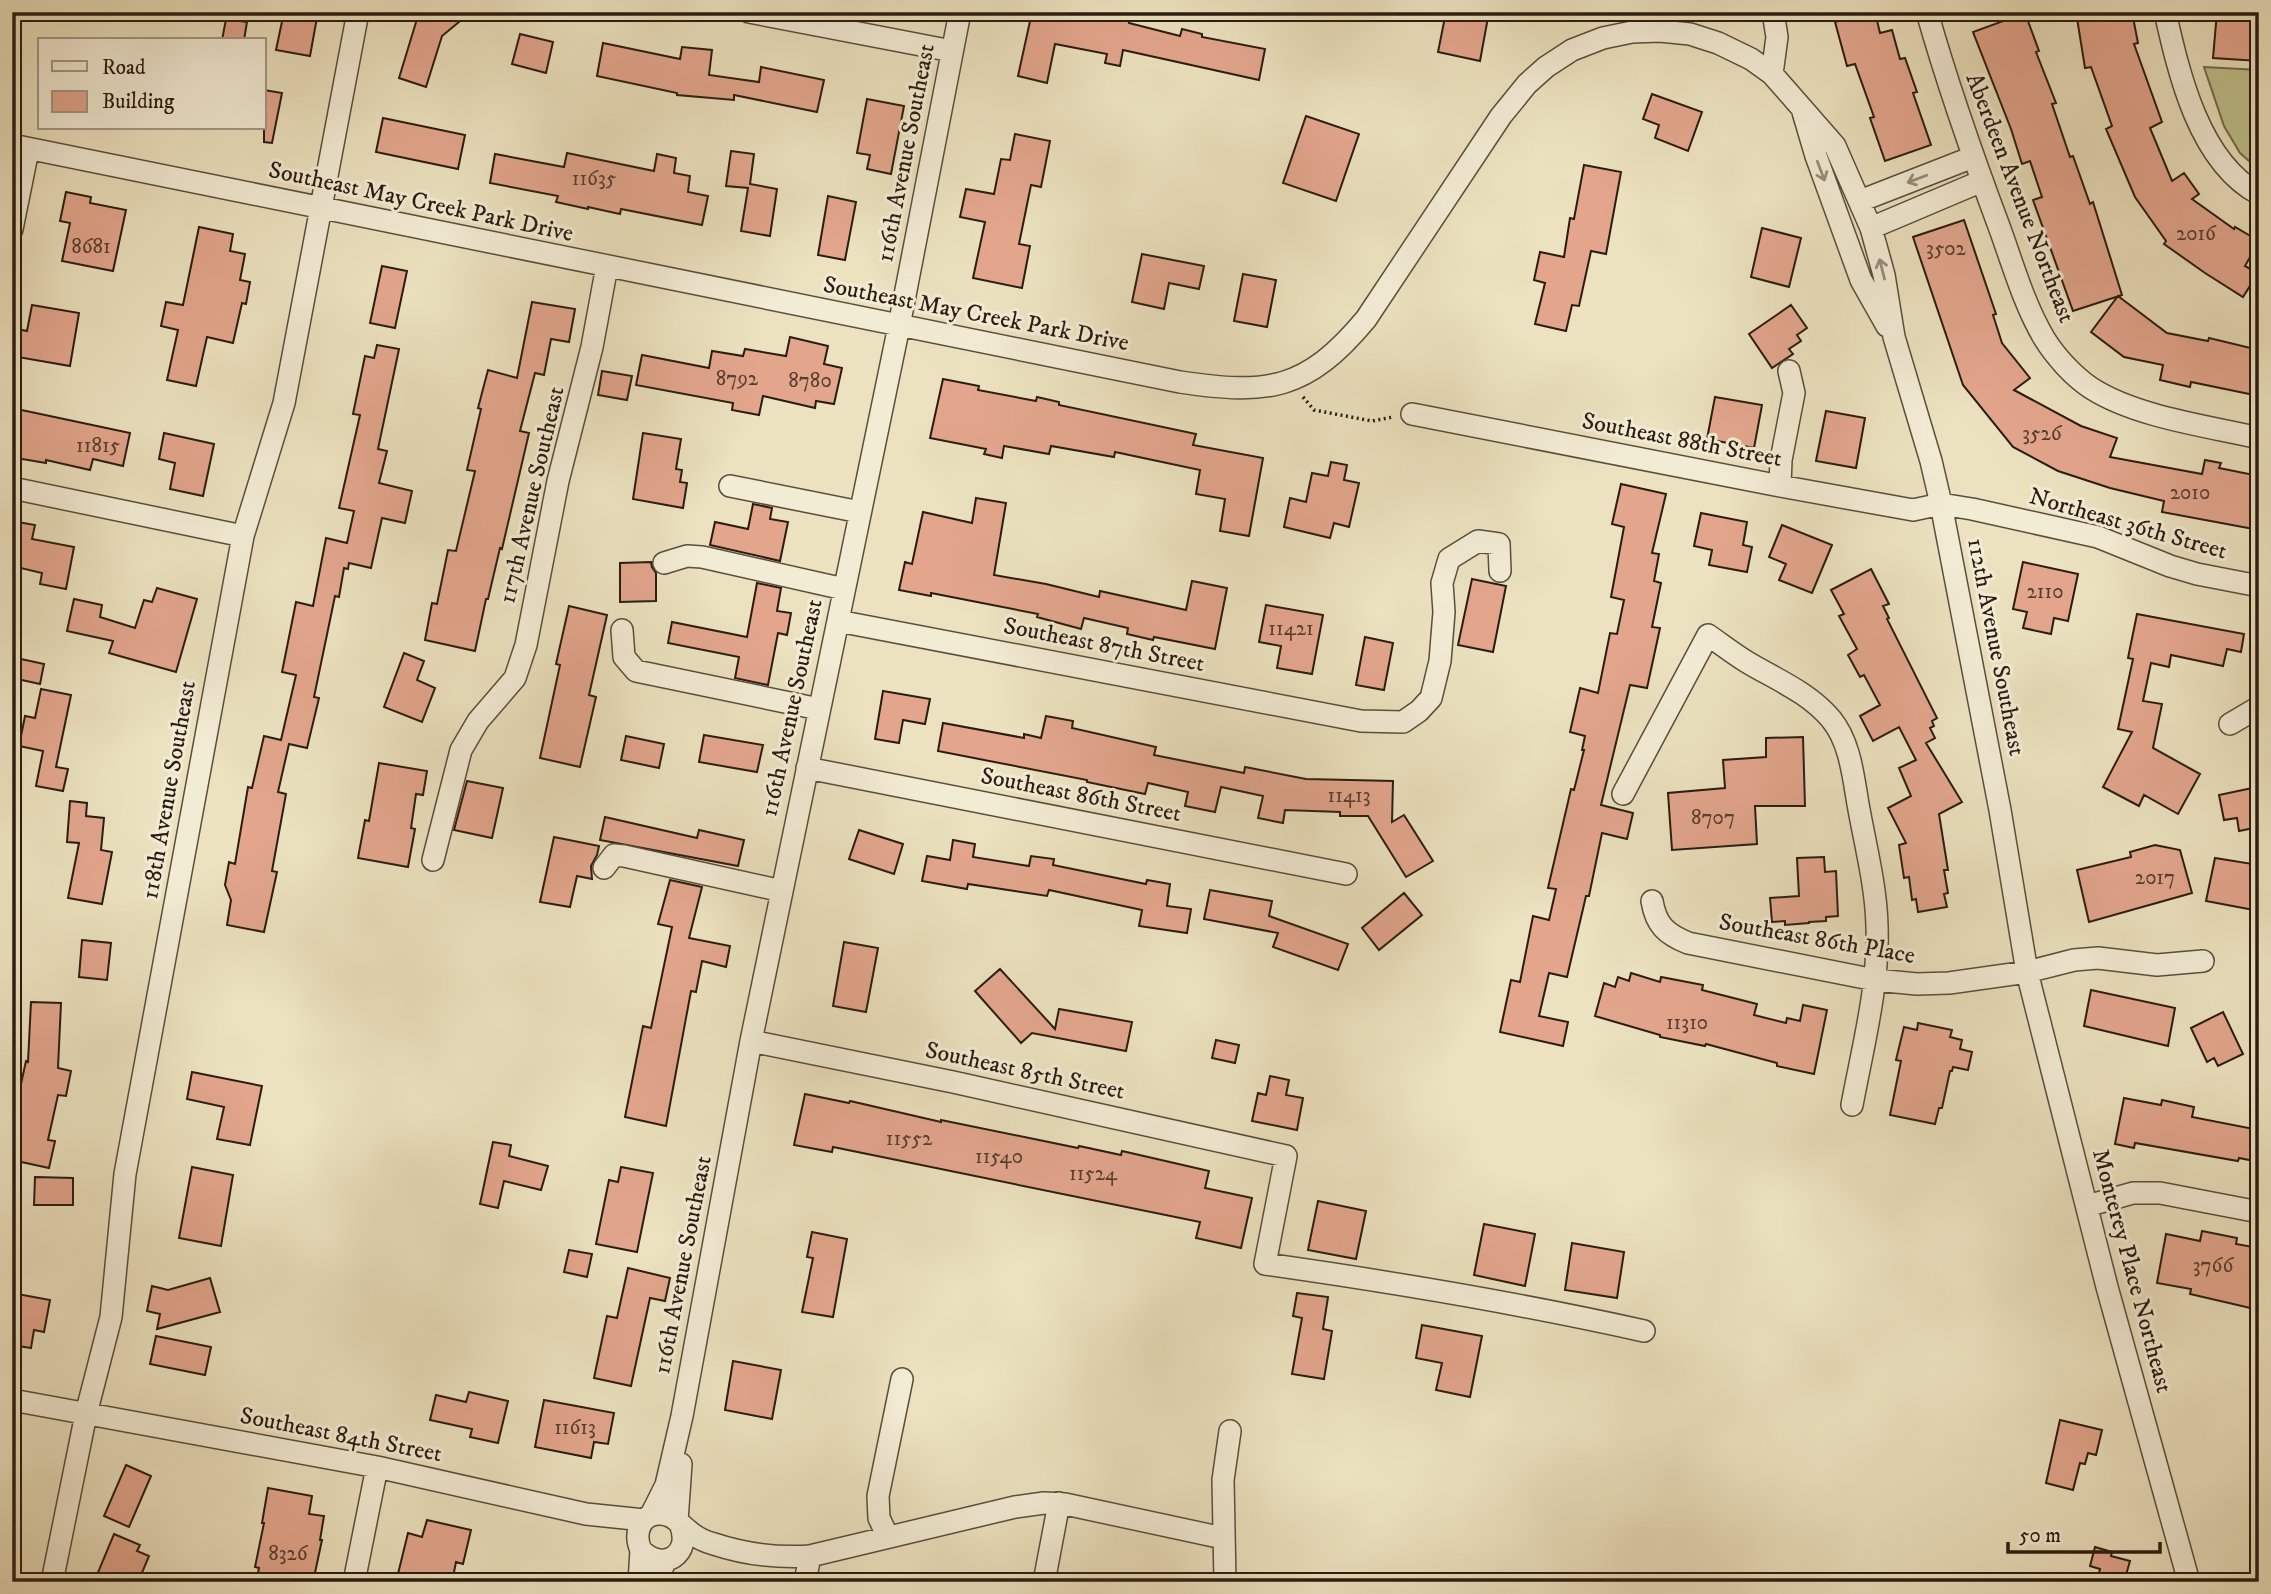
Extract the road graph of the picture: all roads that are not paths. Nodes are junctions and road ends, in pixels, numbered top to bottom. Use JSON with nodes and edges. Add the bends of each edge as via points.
{"nodes":[{"id":1,"x":358,"y":12,"type":"edge"},
{"id":2,"x":749,"y":12,"type":"edge"},
{"id":3,"x":960,"y":12,"type":"edge"},
{"id":4,"x":1773,"y":12,"type":"edge"},
{"id":5,"x":1927,"y":12,"type":"edge"},
{"id":6,"x":2165,"y":12,"type":"edge"},
{"id":7,"x":952,"y":51,"type":"junction"},
{"id":8,"x":1772,"y":74,"type":"junction"},
{"id":9,"x":1801,"y":106,"type":"junction"},
{"id":10,"x":20,"y":147,"type":"edge"},
{"id":11,"x":1973,"y":157,"type":"junction"},
{"id":12,"x":1982,"y":181,"type":"junction"},
{"id":13,"x":2259,"y":194,"type":"edge"},
{"id":14,"x":1860,"y":201,"type":"junction"},
{"id":15,"x":320,"y":208,"type":"junction"},
{"id":16,"x":1871,"y":228,"type":"junction"},
{"id":17,"x":12,"y":229,"type":"edge"},
{"id":18,"x":607,"y":266,"type":"junction"},
{"id":19,"x":899,"y":326,"type":"junction"},
{"id":20,"x":1894,"y":337,"type":"junction"},
{"id":21,"x":1789,"y":370,"type":"dead end"},
{"id":22,"x":1412,"y":414,"type":"road end"},
{"id":23,"x":2259,"y":438,"type":"edge"},
{"id":24,"x":730,"y":486,"type":"dead end"},
{"id":25,"x":1780,"y":486,"type":"junction"},
{"id":26,"x":12,"y":488,"type":"edge"},
{"id":27,"x":1941,"y":504,"type":"junction"},
{"id":28,"x":860,"y":512,"type":"junction"},
{"id":29,"x":243,"y":536,"type":"junction"},
{"id":30,"x":664,"y":563,"type":"dead end"},
{"id":31,"x":1500,"y":571,"type":"dead end"},
{"id":32,"x":2259,"y":586,"type":"edge"},
{"id":33,"x":844,"y":589,"type":"junction"},
{"id":34,"x":838,"y":621,"type":"junction"},
{"id":35,"x":622,"y":630,"type":"dead end"},
{"id":36,"x":2259,"y":707,"type":"edge"},
{"id":37,"x":819,"y":709,"type":"junction"},
{"id":38,"x":2231,"y":724,"type":"dead end"},
{"id":39,"x":807,"y":768,"type":"junction"},
{"id":40,"x":1623,"y":794,"type":"dead end"},
{"id":41,"x":433,"y":860,"type":"dead end"},
{"id":42,"x":604,"y":868,"type":"dead end"},
{"id":43,"x":1346,"y":874,"type":"dead end"},
{"id":44,"x":782,"y":891,"type":"junction"},
{"id":45,"x":1652,"y":901,"type":"dead end"},
{"id":46,"x":2203,"y":961,"type":"dead end"},
{"id":47,"x":2027,"y":972,"type":"junction"},
{"id":48,"x":1875,"y":980,"type":"junction"},
{"id":49,"x":751,"y":1041,"type":"junction"},
{"id":50,"x":1852,"y":1105,"type":"dead end"},
{"id":51,"x":2087,"y":1206,"type":"junction"},
{"id":52,"x":2259,"y":1212,"type":"edge"},
{"id":53,"x":1644,"y":1331,"type":"dead end"},
{"id":54,"x":902,"y":1379,"type":"dead end"},
{"id":55,"x":12,"y":1400,"type":"edge"},
{"id":56,"x":86,"y":1414,"type":"junction"},
{"id":57,"x":682,"y":1416,"type":"junction"},
{"id":58,"x":1230,"y":1432,"type":"dead end"},
{"id":59,"x":377,"y":1467,"type":"junction"},
{"id":60,"x":1059,"y":1503,"type":"junction"},
{"id":61,"x":586,"y":1514,"type":"junction"},
{"id":62,"x":648,"y":1517,"type":"junction"},
{"id":63,"x":679,"y":1522,"type":"junction"},
{"id":64,"x":888,"y":1538,"type":"junction"},
{"id":65,"x":1223,"y":1538,"type":"junction"},
{"id":66,"x":639,"y":1546,"type":"junction"},
{"id":67,"x":746,"y":1551,"type":"junction"},
{"id":68,"x":810,"y":1556,"type":"junction"},
{"id":69,"x":670,"y":1559,"type":"junction"},
{"id":70,"x":52,"y":1582,"type":"edge"},
{"id":71,"x":354,"y":1582,"type":"edge"},
{"id":72,"x":639,"y":1582,"type":"edge"},
{"id":73,"x":656,"y":1582,"type":"edge"},
{"id":74,"x":805,"y":1582,"type":"edge"},
{"id":75,"x":1044,"y":1582,"type":"edge"},
{"id":76,"x":1225,"y":1582,"type":"edge"},
{"id":77,"x":2189,"y":1582,"type":"edge"}],
"edges":[{"from":1,"to":15,"type":"street","name":"118th Avenue Southeast"},
{"from":2,"to":7,"type":"street"},
{"from":3,"to":7,"type":"street","name":"116th Avenue Southeast"},
{"from":4,"to":8,"type":"street","via":[[1777,37]]},
{"from":5,"to":11,"type":"street","name":"Aberdeen Avenue Northeast"},
{"from":6,"to":13,"type":"street","via":[[2207,142],[2222,163]]},
{"from":7,"to":19,"type":"street","name":"116th Avenue Southeast"},
{"from":8,"to":9,"type":"street","name":"112th Avenue Southeast"},
{"from":8,"to":19,"type":"street","name":"Southeast May Creek Park Drive","via":[[1751,58],[1690,34],[1632,32],[1603,37],[1572,50],[1527,84],[1502,116],[1345,345],[1322,365],[1273,386],[1210,386]]},
{"from":9,"to":14,"type":"street","name":"112th Avenue Southeast","via":[[1835,146]]},
{"from":9,"to":20,"type":"street","name":"112th Avenue Southeast","one_way":true,"via":[[1861,280]]},
{"from":10,"to":15,"type":"street","name":"Southeast May Creek Park Drive"},
{"from":10,"to":17,"type":"street"},
{"from":11,"to":12,"type":"street","name":"Aberdeen Avenue Northeast"},
{"from":11,"to":14,"type":"street","one_way":true},
{"from":12,"to":16,"type":"street"},
{"from":12,"to":23,"type":"street","name":"Aberdeen Avenue Northeast","via":[[2031,312],[2063,362],[2090,387],[2115,401]]},
{"from":14,"to":16,"type":"street","name":"112th Avenue Southeast"},
{"from":15,"to":18,"type":"street","name":"Southeast May Creek Park Drive"},
{"from":15,"to":29,"type":"street","name":"118th Avenue Southeast","via":[[284,403]]},
{"from":20,"to":16,"type":"street","name":"112th Avenue Southeast","one_way":true},
{"from":18,"to":19,"type":"street","name":"Southeast May Creek Park Drive"},
{"from":18,"to":41,"type":"street","name":"117th Avenue Southeast","via":[[526,645],[515,678],[478,721],[461,750]]},
{"from":19,"to":28,"type":"street","name":"116th Avenue Southeast"},
{"from":20,"to":27,"type":"street","name":"112th Avenue Southeast"},
{"from":21,"to":25,"type":"street","via":[[1794,393]]},
{"from":22,"to":25,"type":"street","name":"Southeast 88th Street"},
{"from":24,"to":28,"type":"street"},
{"from":25,"to":27,"type":"street","name":"Southeast 88th Street","via":[[1913,510]]},
{"from":26,"to":29,"type":"street"},
{"from":27,"to":32,"type":"street","name":"Northeast 36th Street","via":[[2098,537],[2170,566]]},
{"from":27,"to":47,"type":"street","name":"112th Avenue Southeast"},
{"from":28,"to":33,"type":"street","name":"116th Avenue Southeast"},
{"from":29,"to":56,"type":"street","name":"118th Avenue Southeast","via":[[125,1174],[111,1317]]},
{"from":30,"to":33,"type":"street","via":[[702,557]]},
{"from":31,"to":34,"type":"street","name":"Southeast 87th Street","via":[[1499,544],[1478,541],[1449,559],[1442,583],[1440,662],[1431,698],[1403,722],[1361,721]]},
{"from":33,"to":34,"type":"street","name":"116th Avenue Southeast"},
{"from":34,"to":37,"type":"street","name":"116th Avenue Southeast"},
{"from":35,"to":37,"type":"street","via":[[624,657],[636,671]]},
{"from":36,"to":38,"type":"street"},
{"from":37,"to":39,"type":"street","name":"116th Avenue Southeast"},
{"from":39,"to":43,"type":"street","name":"Southeast 86th Street"},
{"from":39,"to":44,"type":"street","name":"116th Avenue Southeast"},
{"from":40,"to":48,"type":"street","via":[[1708,635],[1815,702],[1843,739],[1851,765],[1873,886]]},
{"from":42,"to":44,"type":"street","via":[[614,855],[624,856]]},
{"from":44,"to":49,"type":"street","name":"116th Avenue Southeast"},
{"from":45,"to":48,"type":"street","name":"Southeast 86th Place","via":[[1661,927],[1688,943]]},
{"from":46,"to":47,"type":"street","name":"Southeast 86th Place","via":[[2157,965],[2098,958]]},
{"from":47,"to":48,"type":"street","name":"Southeast 86th Place","via":[[1948,983]]},
{"from":47,"to":51,"type":"street","name":"Monterey Place Northeast"},
{"from":48,"to":50,"type":"street"},
{"from":49,"to":53,"type":"street","name":"Southeast 85th Street","via":[[1286,1156],[1265,1264],[1388,1281]]},
{"from":49,"to":57,"type":"street","name":"116th Avenue Southeast"},
{"from":51,"to":52,"type":"street","via":[[2133,1193],[2160,1193]]},
{"from":51,"to":77,"type":"street","name":"Monterey Place Northeast"},
{"from":54,"to":64,"type":"street","via":[[878,1496],[878,1518]]},
{"from":55,"to":56,"type":"street","name":"Southeast 84th Street"},
{"from":56,"to":59,"type":"street","name":"Southeast 84th Street"},
{"from":56,"to":70,"type":"street","name":"118th Avenue Southeast"},
{"from":57,"to":62,"type":"street","name":"116th Avenue Southeast","via":[[666,1485]]},
{"from":57,"to":63,"type":"street","name":"116th Avenue Southeast"},
{"from":58,"to":65,"type":"street","via":[[1223,1480]]},
{"from":59,"to":61,"type":"street","name":"Southeast 84th Street"},
{"from":59,"to":71,"type":"street"},
{"from":60,"to":64,"type":"street","via":[[1015,1507]]},
{"from":60,"to":65,"type":"street"},
{"from":60,"to":75,"type":"street"},
{"from":61,"to":62,"type":"street","name":"Southeast 84th Street"},
{"from":61,"to":66,"type":"street","name":"Southeast 84th Street","via":[[629,1535]]},
{"from":62,"to":63,"type":"street","via":[[667,1515]]},
{"from":62,"to":66,"type":"street","name":"116th Avenue Southeast","via":[[637,1534]]},
{"from":63,"to":67,"type":"street","via":[[713,1544]]},
{"from":63,"to":69,"type":"street","name":"116th Avenue Southeast","via":[[684,1540]]},
{"from":64,"to":68,"type":"street"},
{"from":65,"to":76,"type":"street"},
{"from":66,"to":69,"type":"street","via":[[654,1560]]},
{"from":66,"to":72,"type":"street","name":"116th Avenue Southeast"},
{"from":67,"to":68,"type":"street"},
{"from":67,"to":69,"type":"street"},
{"from":68,"to":74,"type":"street"},
{"from":69,"to":73,"type":"street","name":"116th Avenue Southeast"}]}
